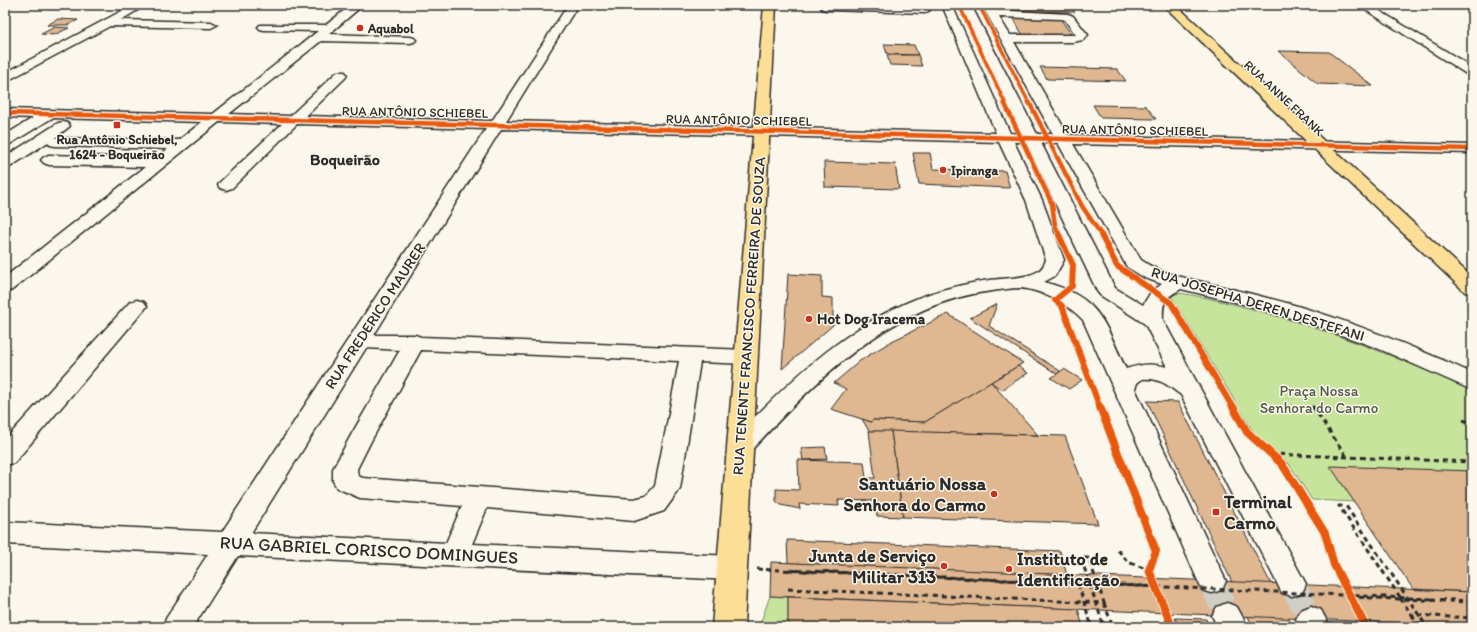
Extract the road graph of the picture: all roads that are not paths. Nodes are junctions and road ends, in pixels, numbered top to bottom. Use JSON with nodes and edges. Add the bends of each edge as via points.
{"nodes":[{"id":1,"x":141,"y":5,"type":"edge"},
{"id":2,"x":358,"y":5,"type":"edge"},
{"id":3,"x":573,"y":5,"type":"edge"},
{"id":4,"x":770,"y":5,"type":"edge"},
{"id":5,"x":947,"y":5,"type":"edge"},
{"id":6,"x":966,"y":5,"type":"edge"},
{"id":7,"x":1169,"y":5,"type":"edge"},
{"id":8,"x":1363,"y":5,"type":"edge"},
{"id":9,"x":826,"y":7,"type":"dead end"},
{"id":10,"x":989,"y":9,"type":"edge"},
{"id":11,"x":926,"y":11,"type":"edge"},
{"id":12,"x":107,"y":23,"type":"junction"},
{"id":13,"x":211,"y":25,"type":"dead end"},
{"id":14,"x":264,"y":27,"type":"dead end"},
{"id":15,"x":323,"y":32,"type":"junction"},
{"id":16,"x":1006,"y":38,"type":"junction"},
{"id":17,"x":410,"y":40,"type":"dead end"},
{"id":18,"x":1472,"y":72,"type":"edge"},
{"id":19,"x":342,"y":75,"type":"dead end"},
{"id":20,"x":5,"y":78,"type":"edge"},
{"id":21,"x":5,"y":113,"type":"edge"},
{"id":22,"x":49,"y":114,"type":"junction"},
{"id":23,"x":80,"y":115,"type":"junction"},
{"id":24,"x":215,"y":118,"type":"junction"},
{"id":25,"x":293,"y":120,"type":"junction"},
{"id":26,"x":496,"y":125,"type":"junction"},
{"id":27,"x":761,"y":132,"type":"junction"},
{"id":28,"x":1005,"y":138,"type":"junction"},
{"id":29,"x":1031,"y":138,"type":"junction"},
{"id":30,"x":1063,"y":139,"type":"junction"},
{"id":31,"x":5,"y":141,"type":"edge"},
{"id":32,"x":55,"y":142,"type":"dead end"},
{"id":33,"x":182,"y":145,"type":"junction"},
{"id":34,"x":1319,"y":145,"type":"junction"},
{"id":35,"x":1472,"y":149,"type":"edge"},
{"id":36,"x":49,"y":160,"type":"dead end"},
{"id":37,"x":160,"y":162,"type":"junction"},
{"id":38,"x":5,"y":164,"type":"edge"},
{"id":39,"x":226,"y":186,"type":"dead end"},
{"id":40,"x":1097,"y":199,"type":"junction"},
{"id":41,"x":1034,"y":200,"type":"junction"},
{"id":42,"x":1077,"y":231,"type":"junction"},
{"id":43,"x":1016,"y":282,"type":"junction"},
{"id":44,"x":1179,"y":283,"type":"junction"},
{"id":45,"x":5,"y":286,"type":"edge"},
{"id":46,"x":1472,"y":288,"type":"edge"},
{"id":47,"x":1107,"y":291,"type":"junction"},
{"id":48,"x":137,"y":306,"type":"dead end"},
{"id":49,"x":1092,"y":318,"type":"junction"},
{"id":50,"x":1152,"y":320,"type":"junction"},
{"id":51,"x":359,"y":341,"type":"junction"},
{"id":52,"x":415,"y":342,"type":"junction"},
{"id":53,"x":691,"y":355,"type":"junction"},
{"id":54,"x":746,"y":356,"type":"junction"},
{"id":55,"x":1472,"y":382,"type":"edge"},
{"id":56,"x":1124,"y":389,"type":"junction"},
{"id":57,"x":1192,"y":394,"type":"junction"},
{"id":58,"x":740,"y":448,"type":"junction"},
{"id":59,"x":5,"y":456,"type":"edge"},
{"id":60,"x":479,"y":498,"type":"junction"},
{"id":61,"x":5,"y":533,"type":"edge"},
{"id":62,"x":230,"y":544,"type":"junction"},
{"id":63,"x":454,"y":554,"type":"junction"},
{"id":64,"x":732,"y":568,"type":"junction"},
{"id":65,"x":1212,"y":581,"type":"tunnel mouth"},
{"id":66,"x":1292,"y":584,"type":"tunnel mouth"},
{"id":67,"x":176,"y":627,"type":"edge"},
{"id":68,"x":728,"y":627,"type":"edge"},
{"id":69,"x":732,"y":627,"type":"edge"}],
"edges":[{"from":1,"to":12,"type":"street"},
{"from":2,"to":15,"type":"street"},
{"from":3,"to":26,"type":"street","name":"RUA FREDERICO MAURER"},
{"from":4,"to":27,"type":"main road","name":"RUA TENENTE FRANCISCO FERREIRA DE SOUZA"},
{"from":5,"to":28,"type":"street","via":[[948,19]]},
{"from":6,"to":29,"type":"street"},
{"from":7,"to":34,"type":"main road","name":"RUA ANNE FRANK"},
{"from":8,"to":18,"type":"street"},
{"from":9,"to":11,"type":"street"},
{"from":10,"to":16,"type":"street"},
{"from":10,"to":16,"type":"street","via":[[1064,16],[1069,18],[1082,35],[1073,39]]},
{"from":12,"to":13,"type":"street"},
{"from":12,"to":20,"type":"street"},
{"from":14,"to":15,"type":"street"},
{"from":15,"to":17,"type":"street"},
{"from":15,"to":24,"type":"street"},
{"from":16,"to":30,"type":"street"},
{"from":19,"to":25,"type":"street"},
{"from":21,"to":22,"type":"street","name":"RUA ANTÔNIO SCHIEBEL"},
{"from":22,"to":23,"type":"street","name":"RUA ANTÔNIO SCHIEBEL"},
{"from":22,"to":31,"type":"street"},
{"from":23,"to":24,"type":"street","name":"RUA ANTÔNIO SCHIEBEL"},
{"from":23,"to":38,"type":"street"},
{"from":24,"to":25,"type":"street","name":"RUA ANTÔNIO SCHIEBEL"},
{"from":24,"to":33,"type":"street"},
{"from":25,"to":26,"type":"street","name":"RUA ANTÔNIO SCHIEBEL"},
{"from":25,"to":39,"type":"street"},
{"from":26,"to":27,"type":"street","name":"RUA ANTÔNIO SCHIEBEL"},
{"from":26,"to":51,"type":"street","name":"RUA FREDERICO MAURER"},
{"from":27,"to":28,"type":"street","name":"RUA ANTÔNIO SCHIEBEL"},
{"from":27,"to":54,"type":"main road","name":"RUA TENENTE FRANCISCO FERREIRA DE SOUZA"},
{"from":28,"to":29,"type":"street","name":"RUA ANTÔNIO SCHIEBEL"},
{"from":28,"to":41,"type":"street"},
{"from":29,"to":30,"type":"street","name":"RUA ANTÔNIO SCHIEBEL"},
{"from":29,"to":42,"type":"street"},
{"from":30,"to":34,"type":"street","name":"RUA ANTÔNIO SCHIEBEL"},
{"from":30,"to":40,"type":"street"},
{"from":32,"to":33,"type":"street"},
{"from":33,"to":37,"type":"street"},
{"from":34,"to":35,"type":"street","name":"RUA ANTÔNIO SCHIEBEL"},
{"from":34,"to":46,"type":"main road","name":"RUA ANNE FRANK"},
{"from":36,"to":37,"type":"street"},
{"from":37,"to":45,"type":"street"},
{"from":40,"to":42,"type":"street"},
{"from":40,"to":44,"type":"street","name":"RUA JOSEPHA DEREN DESTEFANI","via":[[1134,263],[1150,274]]},
{"from":41,"to":42,"type":"street"},
{"from":41,"to":43,"type":"street","via":[[1055,260],[1052,269],[1045,275]]},
{"from":42,"to":47,"type":"street"},
{"from":43,"to":49,"type":"street","via":[[1062,294],[1085,309]]},
{"from":43,"to":58,"type":"street","via":[[961,292],[934,300],[884,322],[855,341],[802,384]]},
{"from":44,"to":50,"type":"street","via":[[1158,294],[1151,310]]},
{"from":44,"to":55,"type":"street","name":"RUA JOSEPHA DEREN DESTEFANI","via":[[1268,304],[1337,325]]},
{"from":47,"to":49,"type":"street"},
{"from":47,"to":50,"type":"street"},
{"from":48,"to":59,"type":"street"},
{"from":49,"to":56,"type":"street"},
{"from":50,"to":57,"type":"street"},
{"from":51,"to":52,"type":"street"},
{"from":51,"to":62,"type":"street","name":"RUA FREDERICO MAURER"},
{"from":52,"to":53,"type":"street"},
{"from":52,"to":60,"type":"street","via":[[358,443],[346,470],[346,481],[360,488]]},
{"from":53,"to":54,"type":"street"},
{"from":53,"to":60,"type":"street","via":[[667,489],[655,504],[634,510]]},
{"from":54,"to":58,"type":"main road","name":"RUA TENENTE FRANCISCO FERREIRA DE SOUZA"},
{"from":56,"to":57,"type":"street","via":[[1130,375],[1150,371],[1175,378]]},
{"from":56,"to":65,"type":"street"},
{"from":57,"to":66,"type":"street"},
{"from":58,"to":64,"type":"main road","name":"RUA TENENTE FRANCISCO FERREIRA DE SOUZA"},
{"from":60,"to":63,"type":"street"},
{"from":61,"to":62,"type":"street","name":"RUA GABRIEL CORISCO DOMINGUES"},
{"from":62,"to":63,"type":"street","name":"RUA GABRIEL CORISCO DOMINGUES"},
{"from":62,"to":67,"type":"street","name":"RUA FREDERICO MAURER"},
{"from":63,"to":64,"type":"street","name":"RUA GABRIEL CORISCO DOMINGUES"},
{"from":64,"to":68,"type":"main road","name":"RUA TENENTE FRANCISCO FERREIRA DE SOUZA"},
{"from":64,"to":69,"type":"main road"}]}
